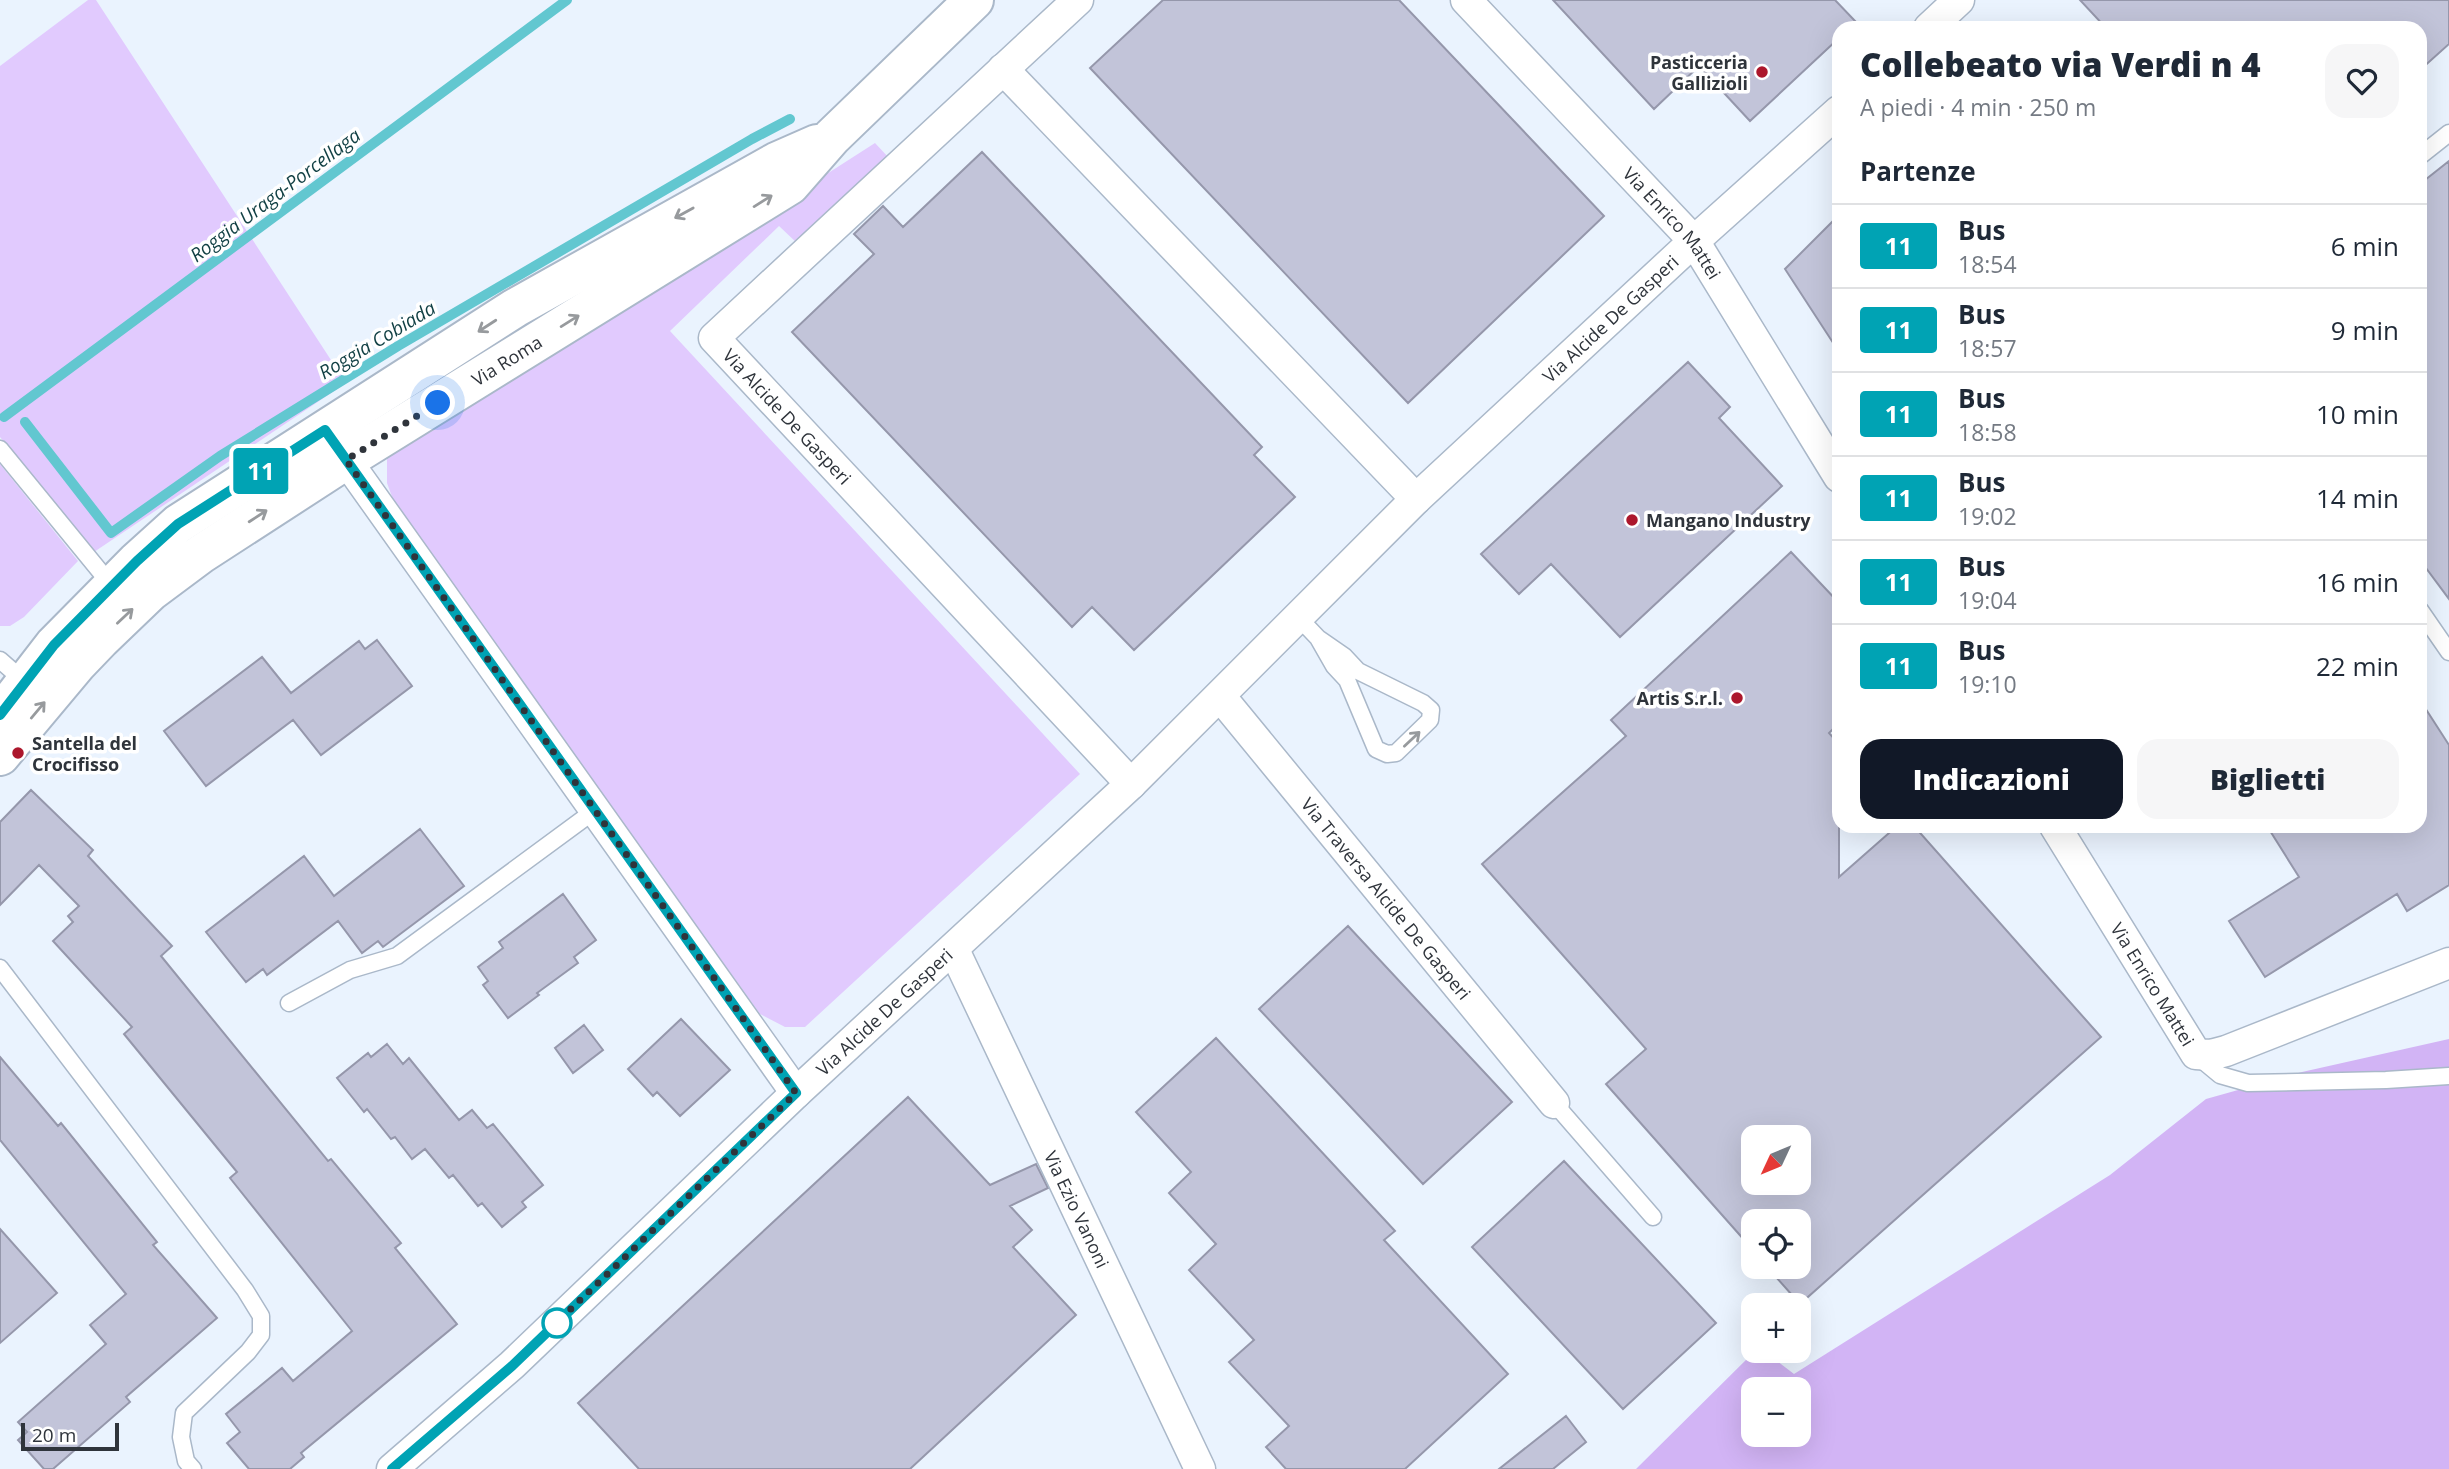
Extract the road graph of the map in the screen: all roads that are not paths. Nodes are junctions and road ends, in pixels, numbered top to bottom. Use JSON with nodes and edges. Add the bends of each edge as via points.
{"nodes":[{"id":1,"x":974,"y":0,"type":"edge"},
{"id":2,"x":1079,"y":0,"type":"edge"},
{"id":3,"x":1466,"y":0,"type":"edge"},
{"id":4,"x":1959,"y":0,"type":"edge"},
{"id":5,"x":1936,"y":21,"type":"edge"},
{"id":6,"x":1003,"y":69,"type":"junction"},
{"id":7,"x":1832,"y":117,"type":"edge"},
{"id":8,"x":2449,"y":133,"type":"edge"},
{"id":9,"x":2427,"y":150,"type":"edge"},
{"id":10,"x":1694,"y":241,"type":"junction"},
{"id":11,"x":335,"y":445,"type":"junction"},
{"id":12,"x":0,"y":449,"type":"edge"},
{"id":13,"x":1832,"y":466,"type":"edge"},
{"id":14,"x":1416,"y":499,"type":"junction"},
{"id":15,"x":112,"y":586,"type":"junction"},
{"id":16,"x":2427,"y":620,"type":"edge"},
{"id":17,"x":1308,"y":628,"type":"junction"},
{"id":18,"x":2449,"y":652,"type":"edge"},
{"id":19,"x":12,"y":671,"type":"edge"},
{"id":20,"x":1220,"y":696,"type":"junction"},
{"id":21,"x":0,"y":715,"type":"edge"},
{"id":22,"x":0,"y":756,"type":"edge"},
{"id":23,"x":1131,"y":784,"type":"junction"},
{"id":24,"x":594,"y":811,"type":"junction"},
{"id":25,"x":2059,"y":833,"type":"edge"},
{"id":26,"x":954,"y":950,"type":"junction"},
{"id":27,"x":2449,"y":963,"type":"edge"},
{"id":28,"x":0,"y":968,"type":"edge"},
{"id":29,"x":289,"y":1003,"type":"dead end"},
{"id":30,"x":2196,"y":1054,"type":"junction"},
{"id":31,"x":2449,"y":1076,"type":"edge"},
{"id":32,"x":796,"y":1093,"type":"junction"},
{"id":33,"x":1554,"y":1103,"type":"joint"},
{"id":34,"x":1653,"y":1217,"type":"dead end"},
{"id":35,"x":193,"y":1469,"type":"edge"},
{"id":36,"x":392,"y":1469,"type":"edge"},
{"id":37,"x":1200,"y":1469,"type":"edge"}],
"edges":[{"from":1,"to":11,"type":"street","via":[[832,137],[776,162],[515,308]]},
{"from":2,"to":6,"type":"street","name":"Via Alcide De Gasperi"},
{"from":3,"to":10,"type":"street","name":"Via Enrico Mattei"},
{"from":4,"to":5,"type":"street"},
{"from":6,"to":14,"type":"street"},
{"from":6,"to":23,"type":"street","name":"Via Alcide De Gasperi","via":[[714,338]]},
{"from":7,"to":10,"type":"street","name":"Via Alcide De Gasperi"},
{"from":8,"to":9,"type":"lane"},
{"from":10,"to":13,"type":"street","name":"Via Enrico Mattei"},
{"from":10,"to":14,"type":"street","name":"Via Alcide De Gasperi"},
{"from":11,"to":15,"type":"street","via":[[178,524]]},
{"from":22,"to":11,"type":"street","one_way":true,"via":[[77,664],[150,592],[256,518]]},
{"from":11,"to":24,"type":"street"},
{"from":12,"to":15,"type":"lane"},
{"from":14,"to":17,"type":"street","name":"Via Alcide De Gasperi"},
{"from":15,"to":19,"type":"street","via":[[54,645]]},
{"from":16,"to":18,"type":"lane"},
{"from":17,"to":17,"type":"lane","one_way":true,"via":[[1347,680],[1376,749],[1396,753],[1430,720],[1431,710],[1358,671]]},
{"from":17,"to":20,"type":"street","name":"Via Alcide De Gasperi"},
{"from":19,"to":21,"type":"street"},
{"from":20,"to":23,"type":"street","name":"Via Alcide De Gasperi"},
{"from":20,"to":33,"type":"street","name":"Via Traversa Alcide De Gasperi"},
{"from":23,"to":26,"type":"street","name":"Via Alcide De Gasperi"},
{"from":24,"to":29,"type":"lane","via":[[397,956],[350,970]]},
{"from":24,"to":32,"type":"street"},
{"from":25,"to":30,"type":"street","name":"Via Enrico Mattei"},
{"from":26,"to":32,"type":"street","name":"Via Alcide De Gasperi"},
{"from":26,"to":37,"type":"street","name":"Via Ezio Vanoni"},
{"from":27,"to":30,"type":"street","name":"Via Enrico Mattei","via":[[2225,1051]]},
{"from":28,"to":35,"type":"lane","via":[[261,1316],[261,1335],[184,1413],[181,1437]]},
{"from":30,"to":31,"type":"lane","via":[[2220,1075],[2248,1083]]},
{"from":32,"to":36,"type":"street","name":"Via Alcide De Gasperi","via":[[512,1366]]},
{"from":33,"to":34,"type":"lane"}]}
